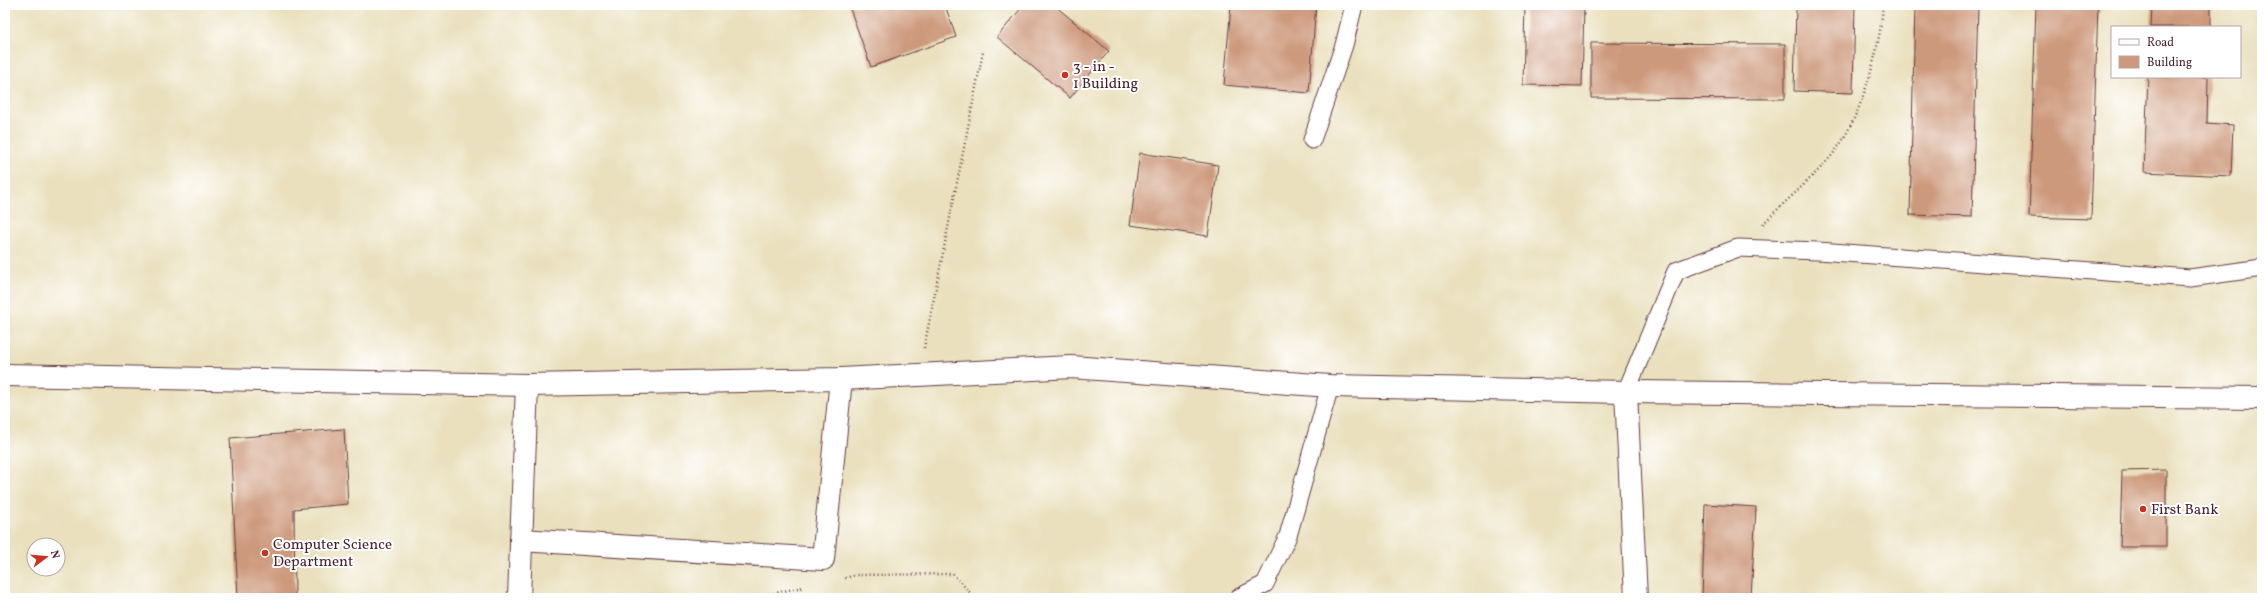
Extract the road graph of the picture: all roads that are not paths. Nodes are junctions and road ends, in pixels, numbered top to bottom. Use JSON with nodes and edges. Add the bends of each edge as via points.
{"nodes":[{"id":1,"x":1354,"y":5,"type":"edge"},
{"id":2,"x":1312,"y":140,"type":"dead end"},
{"id":3,"x":2262,"y":268,"type":"edge"},
{"id":4,"x":5,"y":374,"type":"edge"},
{"id":5,"x":841,"y":379,"type":"junction"},
{"id":6,"x":527,"y":385,"type":"junction"},
{"id":7,"x":1330,"y":386,"type":"junction"},
{"id":8,"x":1626,"y":392,"type":"junction"},
{"id":9,"x":2262,"y":398,"type":"edge"},
{"id":10,"x":521,"y":540,"type":"junction"},
{"id":11,"x":519,"y":598,"type":"edge"},
{"id":12,"x":1238,"y":598,"type":"edge"},
{"id":13,"x":1636,"y":598,"type":"edge"}],
"edges":[{"from":1,"to":2,"type":"lane","via":[[1344,45]]},
{"from":3,"to":8,"type":"lane","via":[[2190,278],[1818,251],[1738,248],[1676,271]]},
{"from":4,"to":6,"type":"street"},
{"from":5,"to":6,"type":"street"},
{"from":5,"to":7,"type":"street","via":[[1071,367]]},
{"from":5,"to":10,"type":"street","via":[[823,559]]},
{"from":6,"to":10,"type":"street"},
{"from":7,"to":8,"type":"street"},
{"from":7,"to":12,"type":"lane","via":[[1288,536],[1265,584]]},
{"from":8,"to":9,"type":"street"},
{"from":8,"to":13,"type":"street"},
{"from":10,"to":11,"type":"street"}]}
